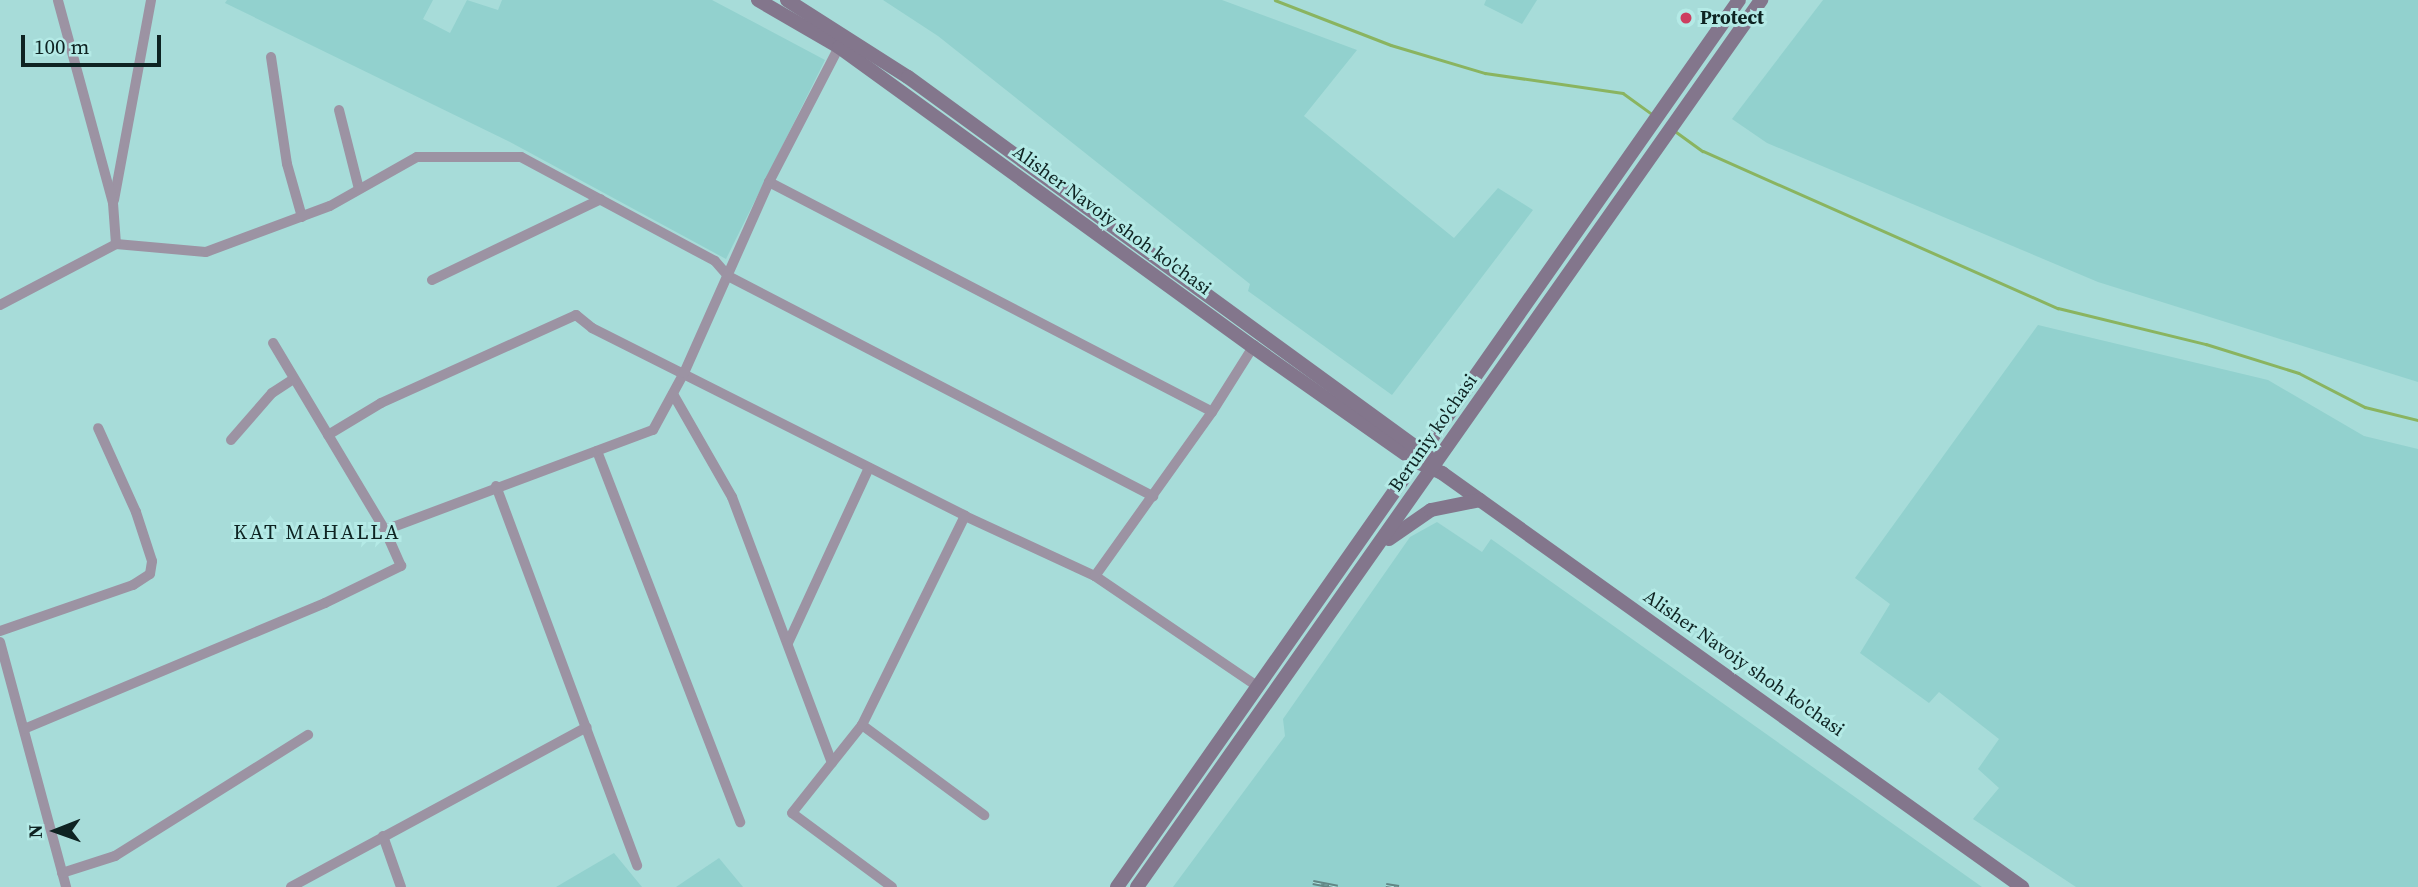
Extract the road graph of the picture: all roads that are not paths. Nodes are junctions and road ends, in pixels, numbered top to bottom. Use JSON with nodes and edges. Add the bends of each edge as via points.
{"nodes":[{"id":1,"x":58,"y":0,"type":"edge"},
{"id":2,"x":151,"y":0,"type":"edge"},
{"id":3,"x":758,"y":0,"type":"edge"},
{"id":4,"x":787,"y":0,"type":"edge"},
{"id":5,"x":1761,"y":0,"type":"edge"},
{"id":6,"x":1737,"y":2,"type":"edge"},
{"id":7,"x":1751,"y":15,"type":"junction"},
{"id":8,"x":839,"y":47,"type":"junction"},
{"id":9,"x":271,"y":57,"type":"dead end"},
{"id":10,"x":339,"y":110,"type":"dead end"},
{"id":11,"x":769,"y":181,"type":"junction"},
{"id":12,"x":359,"y":189,"type":"junction"},
{"id":13,"x":601,"y":199,"type":"junction"},
{"id":14,"x":113,"y":203,"type":"junction"},
{"id":15,"x":302,"y":216,"type":"junction"},
{"id":16,"x":116,"y":244,"type":"junction"},
{"id":17,"x":728,"y":276,"type":"junction"},
{"id":18,"x":432,"y":280,"type":"dead end"},
{"id":19,"x":0,"y":305,"type":"edge"},
{"id":20,"x":273,"y":343,"type":"dead end"},
{"id":21,"x":1252,"y":347,"type":"junction"},
{"id":22,"x":684,"y":373,"type":"junction"},
{"id":23,"x":292,"y":380,"type":"junction"},
{"id":24,"x":673,"y":394,"type":"junction"},
{"id":25,"x":1212,"y":412,"type":"junction"},
{"id":26,"x":98,"y":428,"type":"dead end"},
{"id":27,"x":328,"y":435,"type":"junction"},
{"id":28,"x":230,"y":440,"type":"dead end"},
{"id":29,"x":597,"y":451,"type":"junction"},
{"id":30,"x":1418,"y":456,"type":"junction"},
{"id":31,"x":869,"y":468,"type":"junction"},
{"id":32,"x":1436,"y":468,"type":"junction"},
{"id":33,"x":496,"y":486,"type":"junction"},
{"id":34,"x":1153,"y":496,"type":"junction"},
{"id":35,"x":1480,"y":500,"type":"junction"},
{"id":36,"x":965,"y":516,"type":"junction"},
{"id":37,"x":385,"y":530,"type":"junction"},
{"id":38,"x":1377,"y":549,"type":"junction"},
{"id":39,"x":1095,"y":576,"type":"junction"},
{"id":40,"x":0,"y":631,"type":"edge"},
{"id":41,"x":0,"y":642,"type":"edge"},
{"id":42,"x":788,"y":643,"type":"junction"},
{"id":43,"x":2,"y":666,"type":"edge"},
{"id":44,"x":1257,"y":687,"type":"junction"},
{"id":45,"x":862,"y":725,"type":"junction"},
{"id":46,"x":587,"y":727,"type":"junction"},
{"id":47,"x":24,"y":729,"type":"junction"},
{"id":48,"x":309,"y":735,"type":"dead end"},
{"id":49,"x":832,"y":763,"type":"junction"},
{"id":50,"x":984,"y":815,"type":"dead end"},
{"id":51,"x":740,"y":822,"type":"dead end"},
{"id":52,"x":383,"y":836,"type":"junction"},
{"id":53,"x":637,"y":866,"type":"dead end"},
{"id":54,"x":62,"y":873,"type":"junction"},
{"id":55,"x":66,"y":887,"type":"edge"},
{"id":56,"x":291,"y":887,"type":"edge"},
{"id":57,"x":401,"y":887,"type":"edge"},
{"id":58,"x":892,"y":887,"type":"edge"},
{"id":59,"x":1117,"y":887,"type":"edge"},
{"id":60,"x":1137,"y":887,"type":"edge"},
{"id":61,"x":2022,"y":887,"type":"edge"}],
"edges":[{"from":1,"to":14,"type":"street"},
{"from":2,"to":14,"type":"street"},
{"from":3,"to":8,"type":"main road","name":"Alisher Navoiy shoh ko'chasi"},
{"from":4,"to":30,"type":"main road","name":"Alisher Navoiy shoh ko'chasi","via":[[908,77]]},
{"from":5,"to":7,"type":"main road","name":"Beruniy ko'chasi"},
{"from":6,"to":7,"type":"main road"},
{"from":6,"to":30,"type":"main road","name":"Beruniy ko'chasi"},
{"from":7,"to":32,"type":"main road","name":"Beruniy ko'chasi"},
{"from":8,"to":11,"type":"street"},
{"from":8,"to":21,"type":"main road","name":"Alisher Navoiy shoh ko'chasi"},
{"from":9,"to":15,"type":"street","via":[[288,164]]},
{"from":10,"to":12,"type":"street"},
{"from":11,"to":17,"type":"street"},
{"from":11,"to":25,"type":"street"},
{"from":12,"to":13,"type":"street","via":[[416,157],[522,157]]},
{"from":12,"to":15,"type":"street"},
{"from":13,"to":17,"type":"street","via":[[715,261]]},
{"from":13,"to":18,"type":"street"},
{"from":14,"to":16,"type":"street"},
{"from":15,"to":16,"type":"street","via":[[206,252]]},
{"from":16,"to":19,"type":"street"},
{"from":17,"to":22,"type":"street"},
{"from":17,"to":34,"type":"street"},
{"from":20,"to":23,"type":"street"},
{"from":21,"to":25,"type":"street"},
{"from":21,"to":30,"type":"main road","name":"Alisher Navoiy shoh ko'chasi"},
{"from":22,"to":24,"type":"street"},
{"from":22,"to":27,"type":"street","via":[[592,328],[582,317],[568,316],[381,403]]},
{"from":22,"to":31,"type":"street"},
{"from":23,"to":27,"type":"street"},
{"from":23,"to":28,"type":"street","via":[[271,393]]},
{"from":24,"to":29,"type":"street","via":[[653,430]]},
{"from":24,"to":42,"type":"street","via":[[732,496]]},
{"from":25,"to":34,"type":"street"},
{"from":26,"to":40,"type":"street","via":[[136,512],[152,561],[150,574],[133,585]]},
{"from":27,"to":37,"type":"street"},
{"from":29,"to":33,"type":"street"},
{"from":29,"to":51,"type":"street"},
{"from":30,"to":32,"type":"main road","name":"Alisher Navoiy shoh ko'chasi"},
{"from":30,"to":44,"type":"main road","name":"Beruniy ko'chasi"},
{"from":31,"to":36,"type":"street"},
{"from":31,"to":42,"type":"street"},
{"from":32,"to":35,"type":"main road","name":"Alisher Navoiy shoh ko'chasi"},
{"from":32,"to":38,"type":"main road","name":"Beruniy ko'chasi"},
{"from":33,"to":37,"type":"street"},
{"from":33,"to":46,"type":"street"},
{"from":34,"to":39,"type":"street"},
{"from":35,"to":38,"type":"main road","via":[[1431,510]]},
{"from":35,"to":61,"type":"main road","name":"Alisher Navoiy shoh ko'chasi"},
{"from":36,"to":39,"type":"street"},
{"from":36,"to":45,"type":"street"},
{"from":37,"to":47,"type":"street","via":[[401,566],[325,603]]},
{"from":38,"to":60,"type":"main road","name":"Beruniy ko'chasi"},
{"from":39,"to":44,"type":"street"},
{"from":41,"to":43,"type":"street"},
{"from":42,"to":49,"type":"street"},
{"from":43,"to":47,"type":"street"},
{"from":44,"to":59,"type":"main road","name":"Beruniy ko'chasi"},
{"from":45,"to":49,"type":"street"},
{"from":45,"to":50,"type":"street"},
{"from":46,"to":52,"type":"street"},
{"from":46,"to":53,"type":"street"},
{"from":47,"to":54,"type":"street"},
{"from":48,"to":54,"type":"street","via":[[116,856]]},
{"from":49,"to":58,"type":"street","via":[[792,813]]},
{"from":52,"to":56,"type":"street"},
{"from":52,"to":57,"type":"street"},
{"from":54,"to":55,"type":"street"}]}
